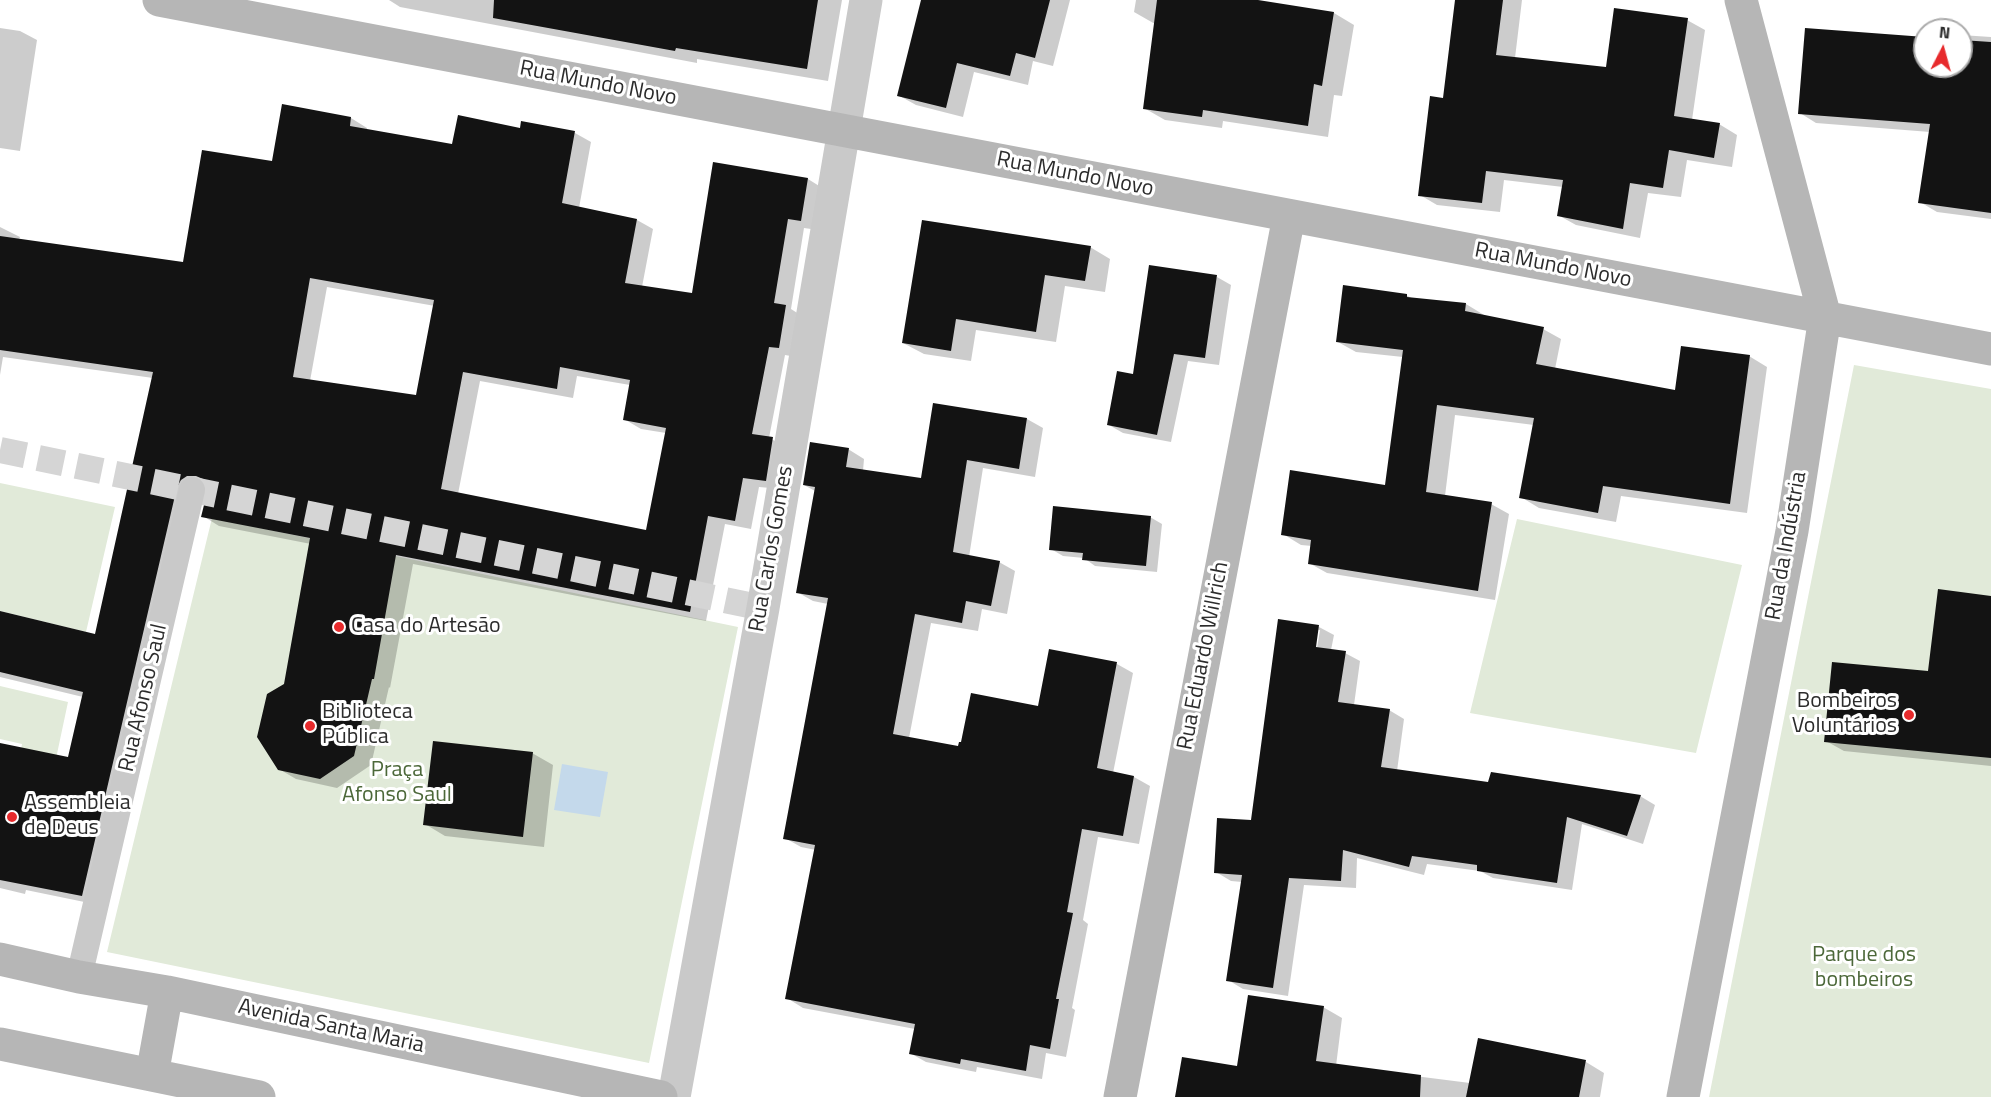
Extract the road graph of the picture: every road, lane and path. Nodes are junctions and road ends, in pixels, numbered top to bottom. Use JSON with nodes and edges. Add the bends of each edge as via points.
{"nodes":[{"id":1,"x":159,"y":0,"type":"edge"},
{"id":2,"x":866,"y":0,"type":"edge"},
{"id":3,"x":1741,"y":0,"type":"edge"},
{"id":4,"x":843,"y":131,"type":"junction"},
{"id":5,"x":1289,"y":216,"type":"junction"},
{"id":6,"x":1825,"y":317,"type":"junction"},
{"id":7,"x":1991,"y":349,"type":"edge"},
{"id":8,"x":192,"y":490,"type":"dead end"},
{"id":9,"x":0,"y":959,"type":"edge"},
{"id":10,"x":79,"y":977,"type":"junction"},
{"id":11,"x":167,"y":992,"type":"junction"},
{"id":12,"x":0,"y":1044,"type":"edge"},
{"id":13,"x":152,"y":1075,"type":"junction"},
{"id":14,"x":259,"y":1097,"type":"edge"},
{"id":15,"x":661,"y":1097,"type":"edge"},
{"id":16,"x":674,"y":1097,"type":"edge"},
{"id":17,"x":1120,"y":1097,"type":"edge"},
{"id":18,"x":1683,"y":1097,"type":"edge"}],
"edges":[{"from":1,"to":4,"type":"main road","name":"Rua Mundo Novo"},
{"from":2,"to":4,"type":"street","name":"Rua Carlos Gomes"},
{"from":3,"to":6,"type":"main road","name":"Rua da Indústria"},
{"from":4,"to":5,"type":"main road","name":"Rua Mundo Novo"},
{"from":4,"to":16,"type":"street","name":"Rua Carlos Gomes","via":[[763,608]]},
{"from":5,"to":6,"type":"main road","name":"Rua Mundo Novo"},
{"from":5,"to":17,"type":"main road","name":"Rua Eduardo Willrich"},
{"from":6,"to":7,"type":"main road","name":"Rua Mundo Novo"},
{"from":6,"to":18,"type":"main road","name":"Rua da Indústria","via":[[1791,531]]},
{"from":8,"to":10,"type":"street","name":"Rua Afonso Saul"},
{"from":9,"to":10,"type":"main road","name":"Avenida Santa Maria"},
{"from":10,"to":11,"type":"main road","name":"Avenida Santa Maria"},
{"from":11,"to":13,"type":"main road"},
{"from":11,"to":15,"type":"main road","name":"Avenida Santa Maria"},
{"from":12,"to":13,"type":"main road"},
{"from":13,"to":14,"type":"main road"}]}
